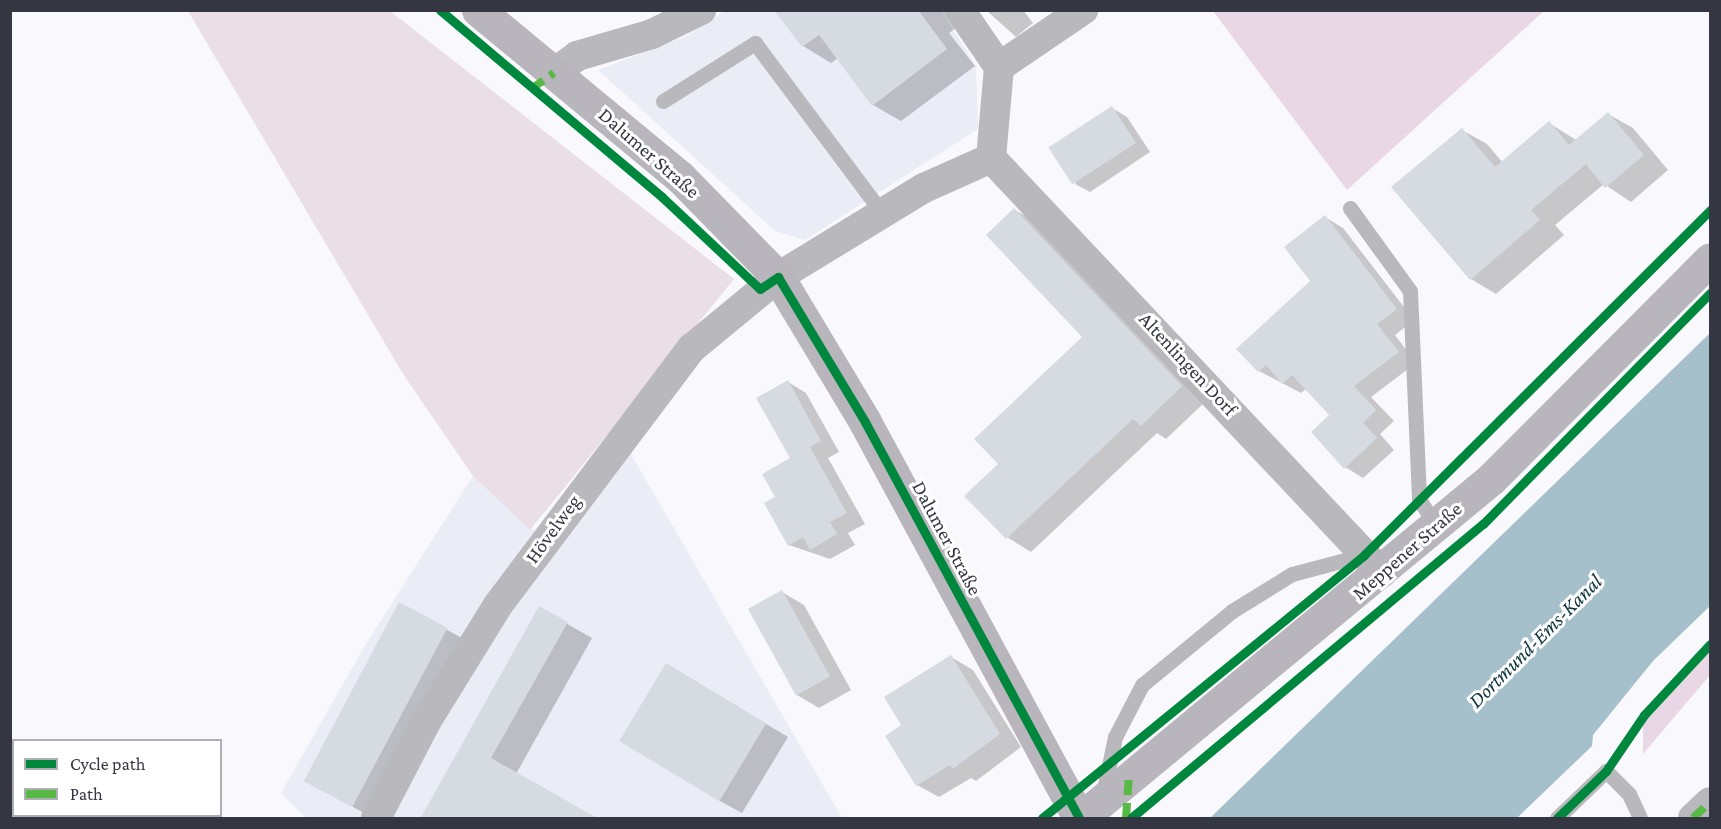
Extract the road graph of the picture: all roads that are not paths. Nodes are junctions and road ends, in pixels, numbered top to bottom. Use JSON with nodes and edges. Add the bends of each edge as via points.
{"nodes":[{"id":1,"x":478,"y":10,"type":"edge"},
{"id":2,"x":701,"y":10,"type":"edge"},
{"id":3,"x":960,"y":10,"type":"edge"},
{"id":4,"x":1083,"y":10,"type":"edge"},
{"id":5,"x":999,"y":67,"type":"junction"},
{"id":6,"x":554,"y":73,"type":"junction"},
{"id":7,"x":663,"y":101,"type":"dead end"},
{"id":8,"x":991,"y":159,"type":"junction"},
{"id":9,"x":1350,"y":208,"type":"dead end"},
{"id":10,"x":882,"y":213,"type":"junction"},
{"id":11,"x":1710,"y":259,"type":"edge"},
{"id":12,"x":778,"y":277,"type":"junction"},
{"id":13,"x":1436,"y":526,"type":"junction"},
{"id":14,"x":1373,"y":564,"type":"junction"},
{"id":15,"x":1710,"y":802,"type":"edge"},
{"id":16,"x":1087,"y":813,"type":"edge"},
{"id":17,"x":376,"y":819,"type":"edge"},
{"id":18,"x":1557,"y":819,"type":"edge"},
{"id":19,"x":1640,"y":819,"type":"edge"},
{"id":20,"x":1693,"y":819,"type":"edge"}],
"edges":[{"from":1,"to":6,"type":"main road","name":"Dalumer Straße"},
{"from":2,"to":6,"type":"street","via":[[652,34],[577,56]]},
{"from":3,"to":5,"type":"street"},
{"from":4,"to":5,"type":"street"},
{"from":5,"to":8,"type":"street"},
{"from":6,"to":12,"type":"main road","name":"Dalumer Straße","via":[[680,177]]},
{"from":7,"to":10,"type":"lane","via":[[755,43]]},
{"from":8,"to":10,"type":"street"},
{"from":8,"to":14,"type":"street","name":"Altenlingen Dorf"},
{"from":9,"to":13,"type":"lane","via":[[1410,291],[1419,499]]},
{"from":10,"to":12,"type":"street"},
{"from":11,"to":13,"type":"main road","name":"Meppener Straße","via":[[1491,479]]},
{"from":12,"to":16,"type":"main road","name":"Dalumer Straße"},
{"from":12,"to":17,"type":"street","name":"Hövelweg","via":[[692,348],[561,516],[433,710]]},
{"from":13,"to":14,"type":"main road","name":"Meppener Straße"},
{"from":14,"to":16,"type":"main road","name":"Meppener Straße"},
{"from":14,"to":16,"type":"lane","via":[[1292,574],[1232,611],[1142,685],[1115,737]]},
{"from":15,"to":20,"type":"street"},
{"from":18,"to":19,"type":"lane","via":[[1606,771],[1629,795]]}]}
